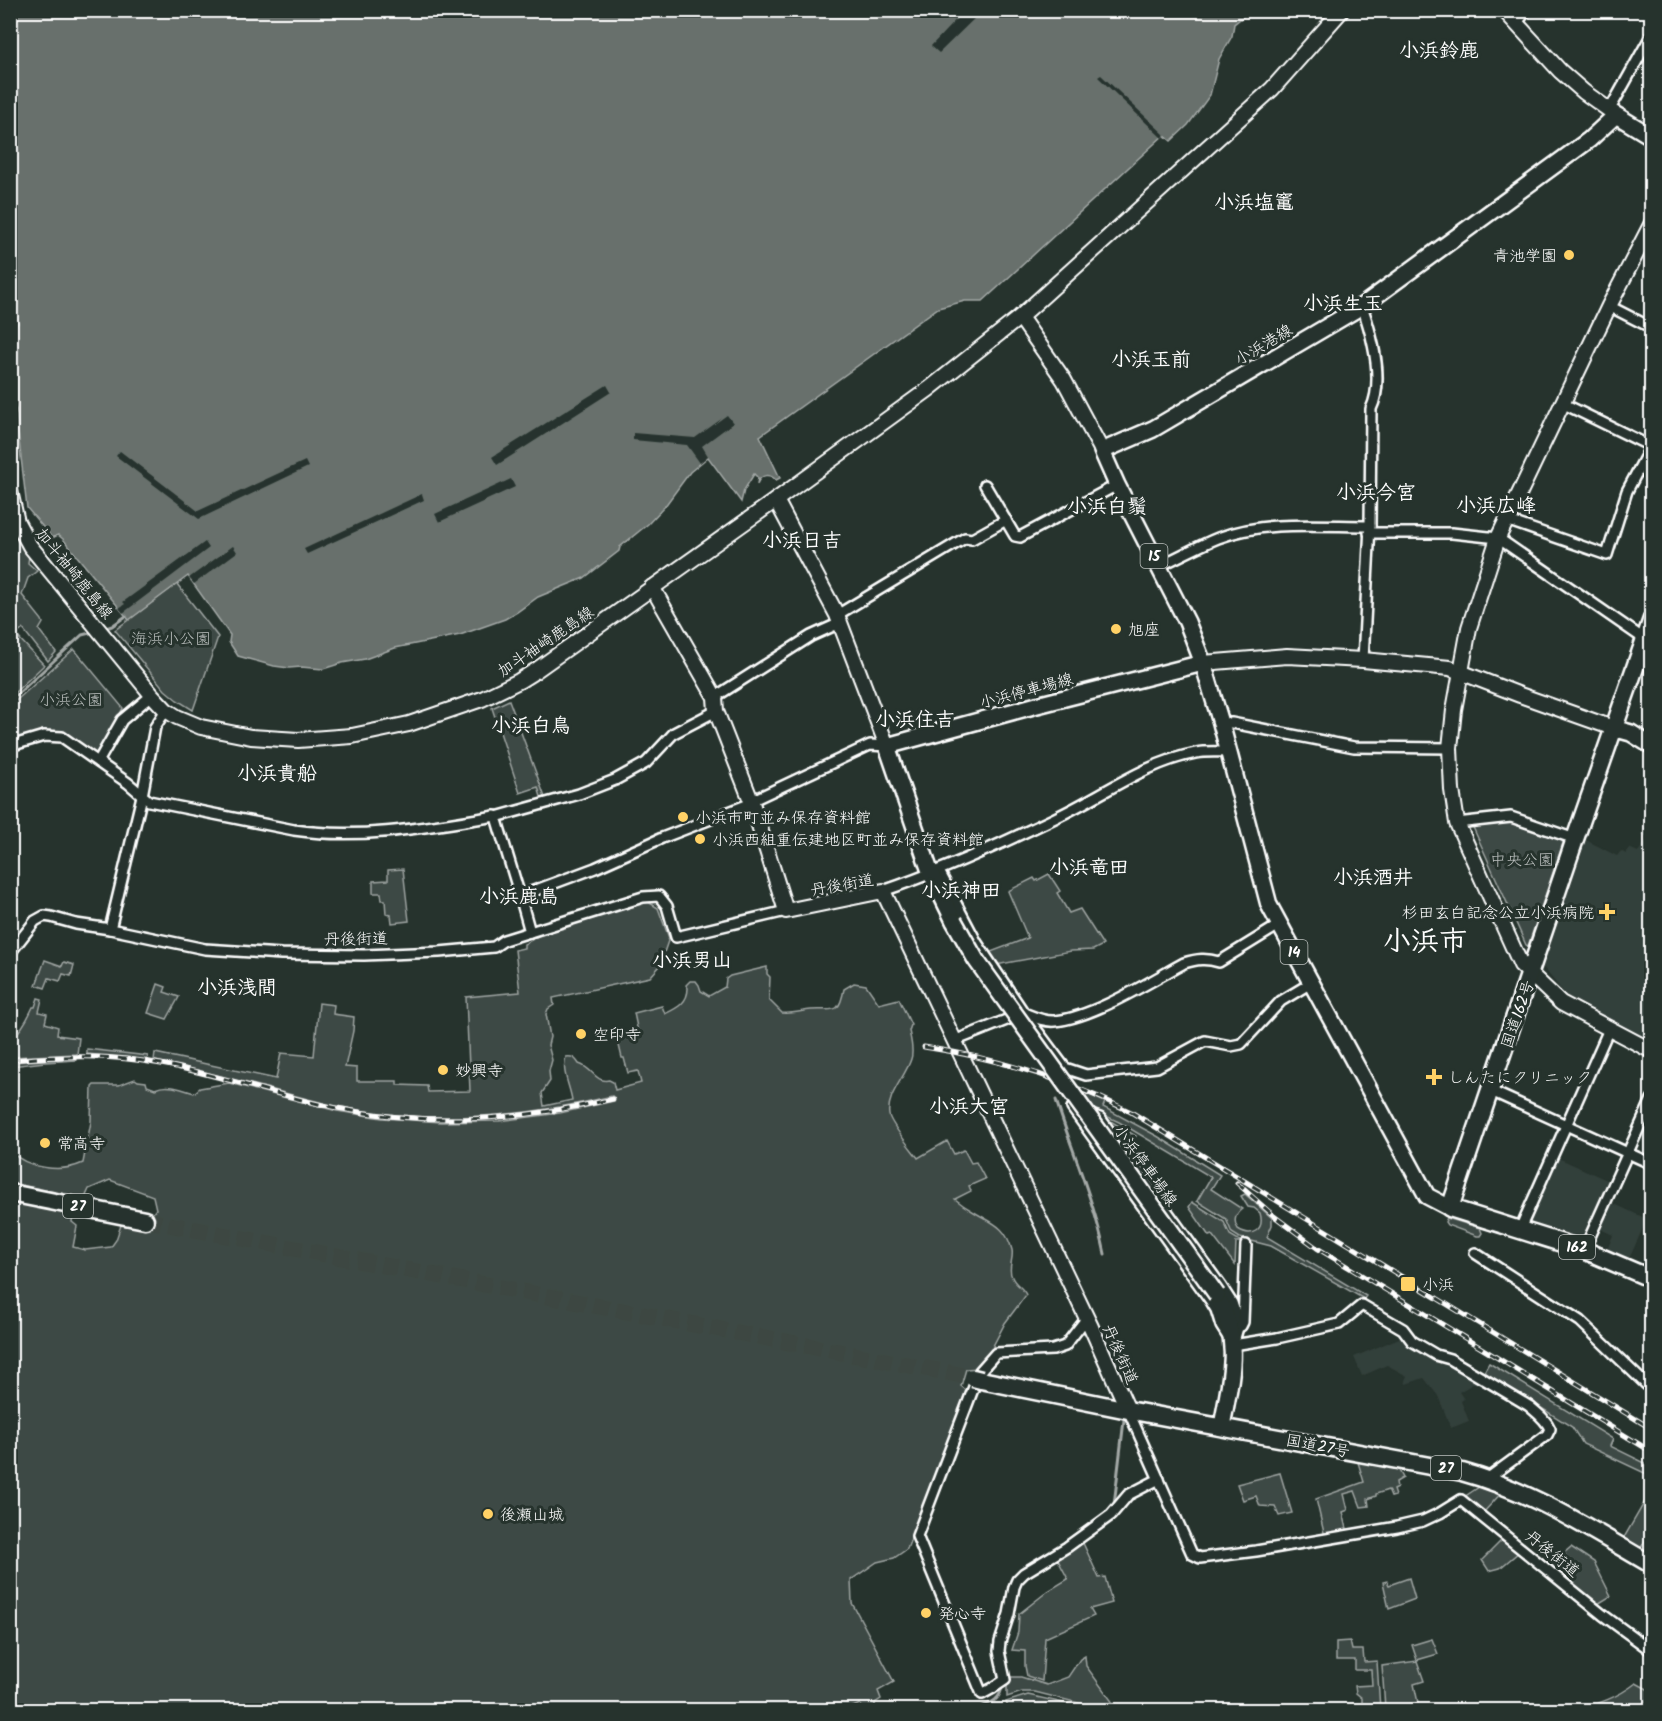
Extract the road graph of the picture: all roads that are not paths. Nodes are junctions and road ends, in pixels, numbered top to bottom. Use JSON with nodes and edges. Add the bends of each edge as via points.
{"nodes":[{"id":1,"x":1504,"y":10,"type":"edge"},
{"id":2,"x":1527,"y":10,"type":"edge"},
{"id":3,"x":1341,"y":11,"type":"edge"},
{"id":4,"x":1516,"y":24,"type":"junction"},
{"id":5,"x":1652,"y":34,"type":"edge"},
{"id":6,"x":1612,"y":113,"type":"junction"},
{"id":7,"x":1652,"y":137,"type":"edge"},
{"id":8,"x":1652,"y":223,"type":"edge"},
{"id":9,"x":1362,"y":306,"type":"junction"},
{"id":10,"x":1609,"y":306,"type":"junction"},
{"id":11,"x":1020,"y":317,"type":"junction"},
{"id":12,"x":1652,"y":328,"type":"edge"},
{"id":13,"x":1562,"y":403,"type":"junction"},
{"id":14,"x":1651,"y":445,"type":"edge"},
{"id":15,"x":1102,"y":451,"type":"junction"},
{"id":16,"x":1117,"y":484,"type":"junction"},
{"id":17,"x":985,"y":485,"type":"dead end"},
{"id":18,"x":10,"y":491,"type":"edge"},
{"id":19,"x":776,"y":500,"type":"junction"},
{"id":20,"x":1006,"y":520,"type":"junction"},
{"id":21,"x":1506,"y":520,"type":"junction"},
{"id":22,"x":1369,"y":530,"type":"junction"},
{"id":23,"x":1498,"y":538,"type":"junction"},
{"id":24,"x":1159,"y":566,"type":"junction"},
{"id":25,"x":652,"y":587,"type":"junction"},
{"id":26,"x":838,"y":619,"type":"junction"},
{"id":27,"x":1652,"y":619,"type":"edge"},
{"id":28,"x":1647,"y":642,"type":"edge"},
{"id":29,"x":1363,"y":660,"type":"junction"},
{"id":30,"x":1203,"y":663,"type":"junction"},
{"id":31,"x":1460,"y":673,"type":"junction"},
{"id":32,"x":152,"y":695,"type":"junction"},
{"id":33,"x":715,"y":704,"type":"junction"},
{"id":34,"x":166,"y":710,"type":"junction"},
{"id":35,"x":1221,"y":723,"type":"junction"},
{"id":36,"x":1613,"y":728,"type":"junction"},
{"id":37,"x":10,"y":746,"type":"edge"},
{"id":38,"x":887,"y":746,"type":"junction"},
{"id":39,"x":1652,"y":746,"type":"edge"},
{"id":40,"x":1450,"y":748,"type":"junction"},
{"id":41,"x":1228,"y":752,"type":"junction"},
{"id":42,"x":98,"y":762,"type":"junction"},
{"id":43,"x":142,"y":796,"type":"junction"},
{"id":44,"x":751,"y":802,"type":"junction"},
{"id":45,"x":495,"y":816,"type":"dead end"},
{"id":46,"x":1457,"y":823,"type":"junction"},
{"id":47,"x":1575,"y":839,"type":"junction"},
{"id":48,"x":935,"y":873,"type":"junction"},
{"id":49,"x":883,"y":891,"type":"junction"},
{"id":50,"x":520,"y":896,"type":"junction"},
{"id":51,"x":786,"y":911,"type":"junction"},
{"id":52,"x":1279,"y":925,"type":"junction"},
{"id":53,"x":110,"y":929,"type":"junction"},
{"id":54,"x":530,"y":932,"type":"junction"},
{"id":55,"x":10,"y":953,"type":"edge"},
{"id":56,"x":1530,"y":974,"type":"junction"},
{"id":57,"x":1311,"y":983,"type":"junction"},
{"id":58,"x":1024,"y":1013,"type":"junction"},
{"id":59,"x":1609,"y":1029,"type":"junction"},
{"id":60,"x":954,"y":1041,"type":"junction"},
{"id":61,"x":1652,"y":1051,"type":"edge"},
{"id":62,"x":1491,"y":1091,"type":"junction"},
{"id":63,"x":1652,"y":1099,"type":"edge"},
{"id":64,"x":1566,"y":1125,"type":"junction"},
{"id":65,"x":1627,"y":1153,"type":"junction"},
{"id":66,"x":1652,"y":1164,"type":"edge"},
{"id":67,"x":10,"y":1193,"type":"edge"},
{"id":68,"x":1450,"y":1208,"type":"junction"},
{"id":69,"x":145,"y":1220,"type":"tunnel mouth"},
{"id":70,"x":1520,"y":1229,"type":"junction"},
{"id":71,"x":1246,"y":1245,"type":"dead end"},
{"id":72,"x":1584,"y":1250,"type":"junction"},
{"id":73,"x":1475,"y":1253,"type":"dead end"},
{"id":74,"x":1652,"y":1279,"type":"edge"},
{"id":75,"x":1086,"y":1319,"type":"junction"},
{"id":76,"x":1233,"y":1345,"type":"junction"},
{"id":77,"x":973,"y":1378,"type":"tunnel mouth"},
{"id":78,"x":1652,"y":1390,"type":"edge"},
{"id":79,"x":1128,"y":1410,"type":"junction"},
{"id":80,"x":1222,"y":1426,"type":"junction"},
{"id":81,"x":1159,"y":1479,"type":"junction"},
{"id":82,"x":1486,"y":1479,"type":"junction"},
{"id":83,"x":1652,"y":1564,"type":"edge"},
{"id":84,"x":1652,"y":1651,"type":"edge"}],
"edges":[{"from":1,"to":4,"type":"street"},
{"from":2,"to":4,"type":"street"},
{"from":3,"to":11,"type":"street","name":"加斗袖崎鹿島線","via":[[1272,89]]},
{"from":4,"to":6,"type":"street","via":[[1560,71]]},
{"from":5,"to":6,"type":"street"},
{"from":6,"to":7,"type":"main road"},
{"from":6,"to":9,"type":"main road","name":"小浜港線","via":[[1589,140]]},
{"from":8,"to":10,"type":"street"},
{"from":9,"to":15,"type":"main road","name":"小浜港線","via":[[1153,429]]},
{"from":9,"to":22,"type":"street","via":[[1376,359]]},
{"from":10,"to":12,"type":"street"},
{"from":10,"to":13,"type":"street"},
{"from":11,"to":15,"type":"street","via":[[1064,380]]},
{"from":11,"to":19,"type":"street","name":"加斗袖崎鹿島線","via":[[929,389]]},
{"from":13,"to":14,"type":"street"},
{"from":13,"to":21,"type":"street"},
{"from":14,"to":21,"type":"street","via":[[1628,491],[1607,555]]},
{"from":15,"to":16,"type":"main road","number":"15"},
{"from":16,"to":20,"type":"street","via":[[1020,537],[1015,536]]},
{"from":16,"to":24,"type":"main road","number":"15"},
{"from":17,"to":20,"type":"street"},
{"from":18,"to":32,"type":"street","name":"加斗袖崎鹿島線","via":[[15,516],[30,546]]},
{"from":19,"to":25,"type":"street","name":"加斗袖崎鹿島線"},
{"from":19,"to":26,"type":"street"},
{"from":20,"to":26,"type":"street","via":[[972,539],[965,538]]},
{"from":21,"to":23,"type":"street"},
{"from":22,"to":23,"type":"street"},
{"from":22,"to":24,"type":"street","via":[[1256,529],[1219,538]]},
{"from":22,"to":29,"type":"street"},
{"from":23,"to":28,"type":"street"},
{"from":23,"to":31,"type":"street","via":[[1469,628]]},
{"from":24,"to":30,"type":"main road","number":"15"},
{"from":25,"to":33,"type":"street"},
{"from":25,"to":34,"type":"street","name":"加斗袖崎鹿島線","via":[[519,681],[482,699],[409,724],[352,736],[273,739],[214,731]]},
{"from":26,"to":33,"type":"street"},
{"from":26,"to":38,"type":"street"},
{"from":27,"to":28,"type":"highway","name":"国道162号"},
{"from":28,"to":36,"type":"highway","name":"国道162号"},
{"from":29,"to":30,"type":"street","via":[[1287,656]]},
{"from":29,"to":31,"type":"street","via":[[1450,668]]},
{"from":30,"to":35,"type":"main road","number":"14"},
{"from":30,"to":38,"type":"main road","name":"小浜停車場線"},
{"from":31,"to":36,"type":"street"},
{"from":31,"to":40,"type":"street"},
{"from":32,"to":34,"type":"street","name":"加斗袖崎鹿島線"},
{"from":32,"to":42,"type":"street","via":[[122,720]]},
{"from":33,"to":44,"type":"street"},
{"from":33,"to":50,"type":"street","via":[[674,733],[646,763],[615,780],[495,817]]},
{"from":34,"to":43,"type":"street","via":[[156,727]]},
{"from":35,"to":40,"type":"street","via":[[1354,747]]},
{"from":35,"to":41,"type":"main road","number":"14"},
{"from":36,"to":39,"type":"main road","via":[[1631,733]]},
{"from":36,"to":47,"type":"highway","name":"国道162号"},
{"from":37,"to":42,"type":"street","via":[[44,736],[62,737]]},
{"from":38,"to":44,"type":"street","via":[[870,745]]},
{"from":38,"to":48,"type":"main road","name":"小浜停車場線"},
{"from":40,"to":46,"type":"street"},
{"from":41,"to":48,"type":"street","via":[[1197,753],[1159,764],[1058,817]]},
{"from":41,"to":52,"type":"main road","number":"14","via":[[1269,905]]},
{"from":42,"to":43,"type":"street"},
{"from":43,"to":45,"type":"street","via":[[149,801],[317,834],[407,830]]},
{"from":43,"to":53,"type":"street"},
{"from":44,"to":50,"type":"street"},
{"from":44,"to":51,"type":"street"},
{"from":46,"to":47,"type":"street","via":[[1511,817]]},
{"from":46,"to":56,"type":"street","via":[[1521,965]]},
{"from":47,"to":56,"type":"highway","name":"国道162号"},
{"from":48,"to":49,"type":"street"},
{"from":48,"to":58,"type":"street"},
{"from":48,"to":76,"type":"main road","name":"小浜停車場線","bridge":true,"via":[[954,921],[976,960],[1217,1295]]},
{"from":49,"to":51,"type":"street","name":"丹後街道"},
{"from":49,"to":60,"type":"street","name":"丹後街道"},
{"from":50,"to":54,"type":"street"},
{"from":51,"to":54,"type":"street","name":"丹後街道","via":[[676,937],[659,896],[643,897]]},
{"from":52,"to":57,"type":"main road","number":"14"},
{"from":52,"to":58,"type":"street","via":[[1220,962],[1197,959],[1184,963],[1089,1012],[1054,1021]]},
{"from":53,"to":54,"type":"street","name":"丹後街道","via":[[205,949],[325,956],[494,947]]},
{"from":53,"to":55,"type":"street","name":"丹後街道","via":[[44,916],[35,921]]},
{"from":56,"to":59,"type":"street","via":[[1561,1003]]},
{"from":56,"to":62,"type":"highway","name":"国道162号"},
{"from":57,"to":58,"type":"street","via":[[1281,1001],[1241,1044],[1205,1041],[1157,1068],[1086,1076],[1065,1068]]},
{"from":57,"to":68,"type":"main road","number":"14","via":[[1427,1196]]},
{"from":58,"to":60,"type":"street"},
{"from":59,"to":61,"type":"street"},
{"from":59,"to":64,"type":"street"},
{"from":60,"to":75,"type":"street","name":"丹後街道"},
{"from":62,"to":64,"type":"street"},
{"from":62,"to":68,"type":"highway","name":"国道162号"},
{"from":63,"to":65,"type":"street"},
{"from":64,"to":65,"type":"street"},
{"from":64,"to":70,"type":"street"},
{"from":65,"to":66,"type":"street"},
{"from":65,"to":72,"type":"street"},
{"from":67,"to":69,"type":"highway","number":"27"},
{"from":68,"to":70,"type":"highway","number":"162"},
{"from":70,"to":72,"type":"highway","number":"162"},
{"from":71,"to":76,"type":"street","via":[[1243,1322]]},
{"from":72,"to":74,"type":"highway","number":"162"},
{"from":73,"to":78,"type":"street","via":[[1580,1322]]},
{"from":75,"to":79,"type":"street","name":"丹後街道"},
{"from":75,"to":81,"type":"street","via":[[1065,1346],[996,1353],[985,1364],[917,1536],[982,1694],[1005,1680],[1000,1642],[1017,1580],[1112,1515],[1128,1495]]},
{"from":76,"to":76,"type":"street","via":[[1209,1300],[1072,1108],[1100,1118],[1221,1286],[1239,1324]]},
{"from":76,"to":80,"type":"main road","name":"小浜停車場線","via":[[1233,1368]]},
{"from":76,"to":82,"type":"street","via":[[1339,1324],[1362,1305],[1403,1329],[1412,1341],[1529,1406],[1548,1425],[1547,1435]]},
{"from":77,"to":79,"type":"highway","name":"国道27号","number":"27"},
{"from":79,"to":80,"type":"highway","name":"国道27号","number":"27"},
{"from":79,"to":81,"type":"street","name":"丹後街道"},
{"from":80,"to":82,"type":"highway","name":"国道27号","number":"27"},
{"from":81,"to":84,"type":"street","name":"丹後街道","via":[[1192,1554],[1200,1558],[1397,1527],[1423,1521],[1461,1500]]},
{"from":82,"to":83,"type":"highway","name":"国道27号","number":"27","via":[[1532,1497]]}]}
